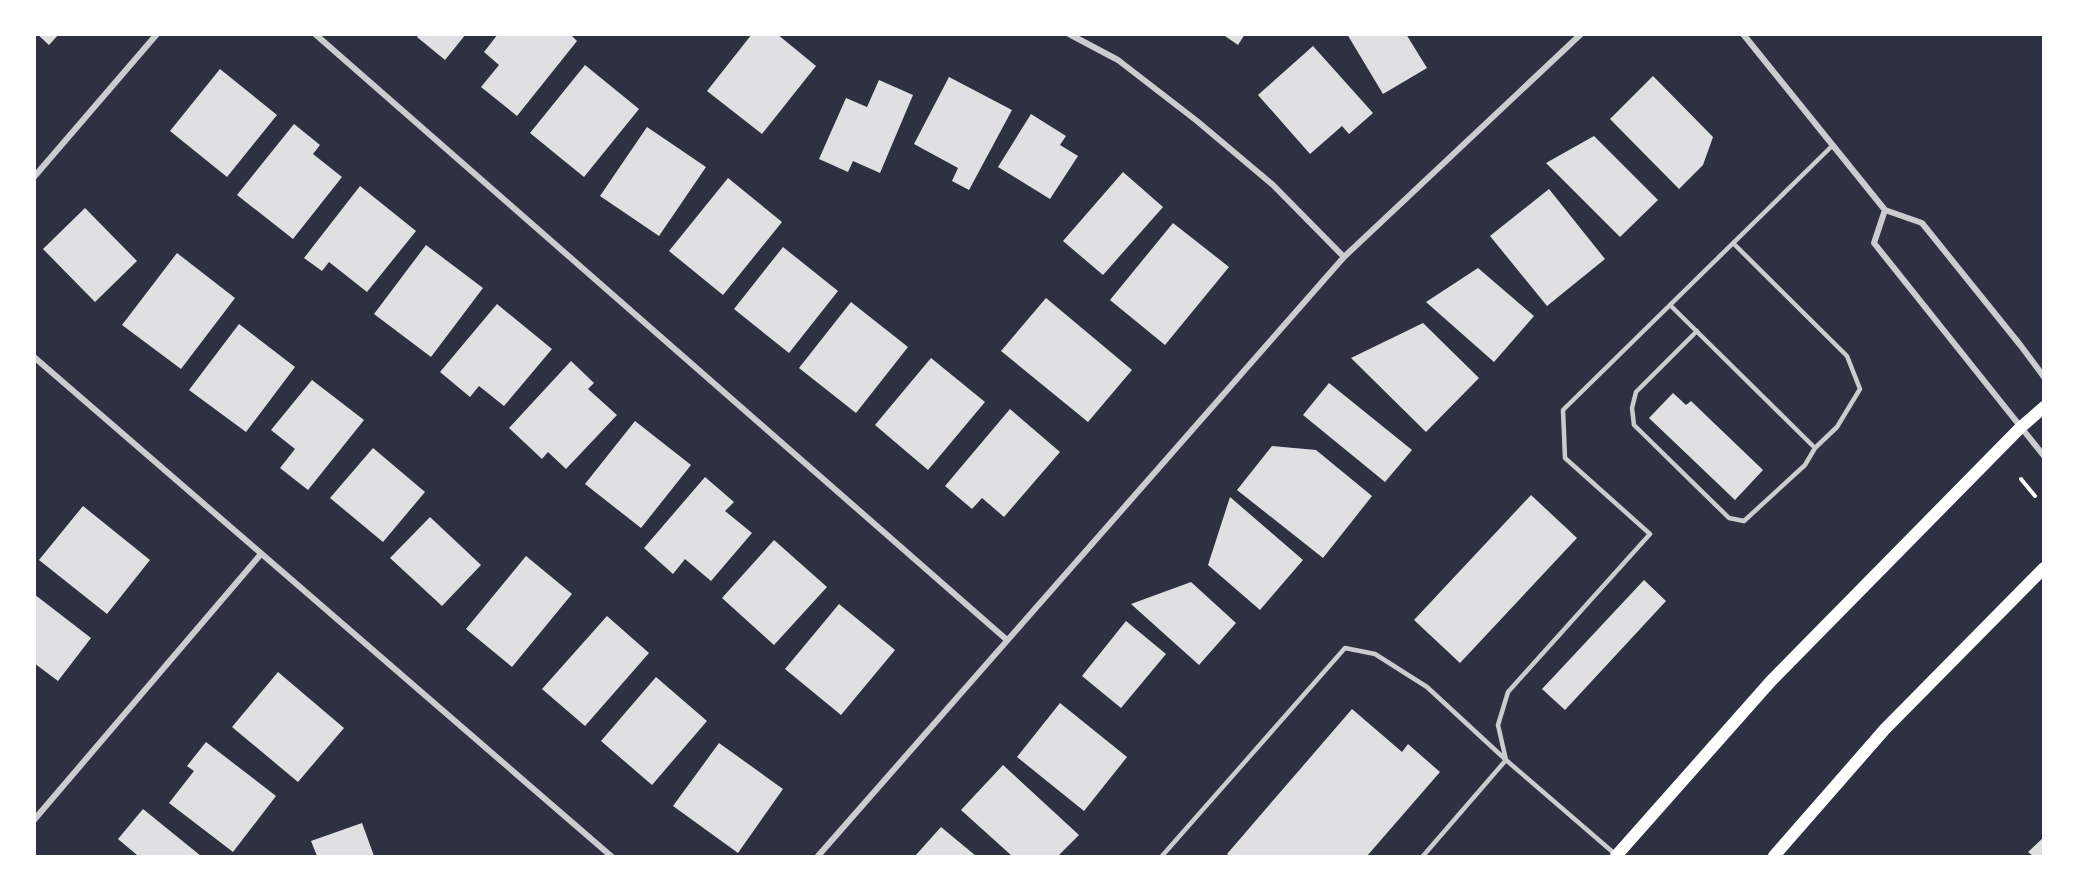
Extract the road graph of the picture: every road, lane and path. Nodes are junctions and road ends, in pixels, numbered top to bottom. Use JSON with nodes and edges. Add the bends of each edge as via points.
{"nodes":[{"id":1,"x":157,"y":34,"type":"edge"},
{"id":2,"x":315,"y":34,"type":"edge"},
{"id":3,"x":1069,"y":34,"type":"edge"},
{"id":4,"x":1581,"y":34,"type":"edge"},
{"id":5,"x":1743,"y":34,"type":"edge"},
{"id":6,"x":1832,"y":146,"type":"junction"},
{"id":7,"x":34,"y":177,"type":"edge"},
{"id":8,"x":1885,"y":210,"type":"junction"},
{"id":9,"x":1733,"y":243,"type":"junction"},
{"id":10,"x":1344,"y":257,"type":"junction"},
{"id":11,"x":1670,"y":305,"type":"junction"},
{"id":12,"x":1697,"y":331,"type":"junction"},
{"id":13,"x":34,"y":357,"type":"edge"},
{"id":14,"x":2043,"y":377,"type":"edge"},
{"id":15,"x":2043,"y":407,"type":"edge"},
{"id":16,"x":2020,"y":428,"type":"junction"},
{"id":17,"x":1815,"y":447,"type":"junction"},
{"id":18,"x":2043,"y":456,"type":"edge"},
{"id":19,"x":2021,"y":479,"type":"dead end"},
{"id":20,"x":2035,"y":496,"type":"dead end"},
{"id":21,"x":261,"y":554,"type":"junction"},
{"id":22,"x":2043,"y":568,"type":"edge"},
{"id":23,"x":1007,"y":640,"type":"junction"},
{"id":24,"x":1506,"y":760,"type":"junction"},
{"id":25,"x":34,"y":820,"type":"edge"},
{"id":26,"x":611,"y":856,"type":"edge"},
{"id":27,"x":818,"y":856,"type":"edge"},
{"id":28,"x":1162,"y":856,"type":"edge"},
{"id":29,"x":1423,"y":856,"type":"edge"},
{"id":30,"x":1617,"y":856,"type":"edge"},
{"id":31,"x":1774,"y":856,"type":"edge"}],
"edges":[{"from":1,"to":7,"type":"street"},
{"from":2,"to":23,"type":"street"},
{"from":3,"to":10,"type":"street","via":[[1118,60],[1197,121],[1273,185]]},
{"from":4,"to":10,"type":"street"},
{"from":5,"to":6,"type":"street"},
{"from":6,"to":8,"type":"street"},
{"from":6,"to":9,"type":"lane"},
{"from":8,"to":14,"type":"street","via":[[1922,223]]},
{"from":8,"to":16,"type":"street","via":[[1874,243]]},
{"from":9,"to":11,"type":"lane"},
{"from":9,"to":17,"type":"lane","via":[[1847,356],[1860,389],[1837,427]]},
{"from":10,"to":23,"type":"street"},
{"from":11,"to":12,"type":"lane"},
{"from":11,"to":24,"type":"lane","via":[[1563,410],[1565,458],[1650,534],[1508,692],[1498,725]]},
{"from":12,"to":17,"type":"lane"},
{"from":12,"to":17,"type":"lane","via":[[1636,392],[1632,408],[1634,425],[1729,518],[1744,521],[1804,465]]},
{"from":13,"to":21,"type":"street"},
{"from":15,"to":16,"type":"main road"},
{"from":16,"to":18,"type":"street"},
{"from":16,"to":30,"type":"main road","via":[[1771,681]]},
{"from":19,"to":20,"type":"path"},
{"from":21,"to":25,"type":"street"},
{"from":21,"to":26,"type":"street"},
{"from":22,"to":31,"type":"main road","via":[[1885,729]]},
{"from":23,"to":27,"type":"street"},
{"from":24,"to":28,"type":"lane","via":[[1427,687],[1375,654],[1345,648]]},
{"from":24,"to":29,"type":"lane"},
{"from":24,"to":30,"type":"lane"}]}
